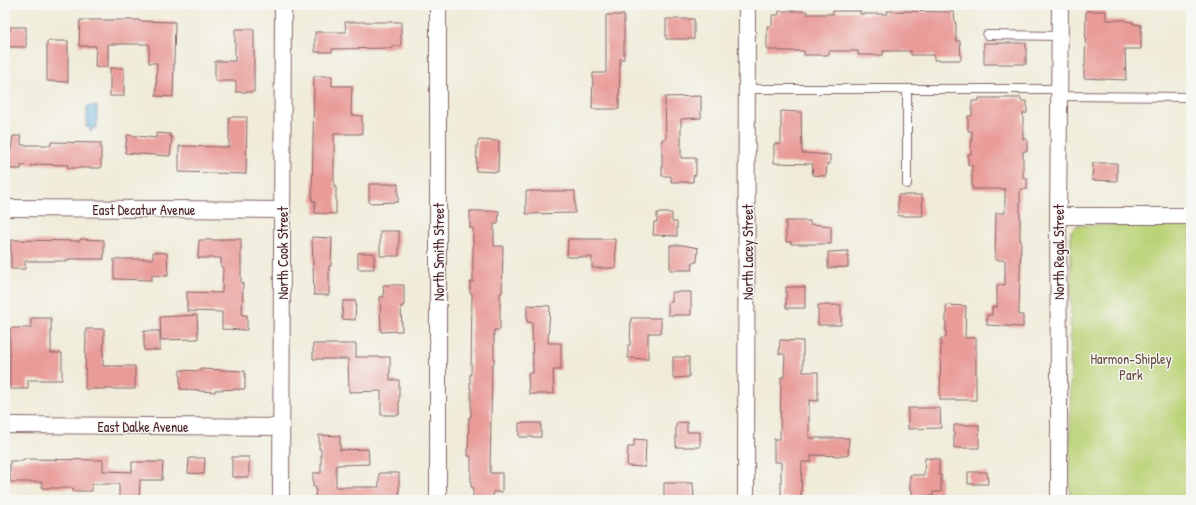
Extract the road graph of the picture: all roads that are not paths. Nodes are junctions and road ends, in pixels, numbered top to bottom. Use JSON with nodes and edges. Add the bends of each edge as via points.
{"nodes":[{"id":1,"x":283,"y":5,"type":"edge"},
{"id":2,"x":438,"y":5,"type":"edge"},
{"id":3,"x":747,"y":5,"type":"edge"},
{"id":4,"x":1060,"y":5,"type":"edge"},
{"id":5,"x":987,"y":35,"type":"dead end"},
{"id":6,"x":1060,"y":36,"type":"junction"},
{"id":7,"x":747,"y":89,"type":"junction"},
{"id":8,"x":907,"y":89,"type":"junction"},
{"id":9,"x":1059,"y":93,"type":"junction"},
{"id":10,"x":1191,"y":97,"type":"edge"},
{"id":11,"x":907,"y":184,"type":"dead end"},
{"id":12,"x":5,"y":208,"type":"edge"},
{"id":13,"x":282,"y":210,"type":"junction"},
{"id":14,"x":1058,"y":216,"type":"junction"},
{"id":15,"x":1191,"y":216,"type":"edge"},
{"id":16,"x":5,"y":425,"type":"edge"},
{"id":17,"x":281,"y":427,"type":"junction"},
{"id":18,"x":281,"y":500,"type":"edge"},
{"id":19,"x":438,"y":500,"type":"edge"},
{"id":20,"x":746,"y":500,"type":"edge"},
{"id":21,"x":1059,"y":500,"type":"edge"}],
"edges":[{"from":1,"to":13,"type":"street","name":"North Cook Street"},
{"from":2,"to":19,"type":"street","name":"North Smith Street"},
{"from":3,"to":7,"type":"street","name":"North Lacey Street"},
{"from":4,"to":6,"type":"street","name":"North Regal Street"},
{"from":5,"to":6,"type":"lane"},
{"from":6,"to":9,"type":"street","name":"North Regal Street"},
{"from":7,"to":8,"type":"lane"},
{"from":7,"to":20,"type":"street","name":"North Lacey Street"},
{"from":8,"to":9,"type":"lane"},
{"from":8,"to":11,"type":"lane"},
{"from":9,"to":10,"type":"lane"},
{"from":9,"to":14,"type":"street","name":"North Regal Street"},
{"from":12,"to":13,"type":"street","name":"East Decatur Avenue"},
{"from":13,"to":17,"type":"street","name":"North Cook Street"},
{"from":14,"to":15,"type":"street"},
{"from":14,"to":21,"type":"street","name":"North Regal Street"},
{"from":16,"to":17,"type":"street","name":"East Dalke Avenue"},
{"from":17,"to":18,"type":"street","name":"North Cook Street"}]}
